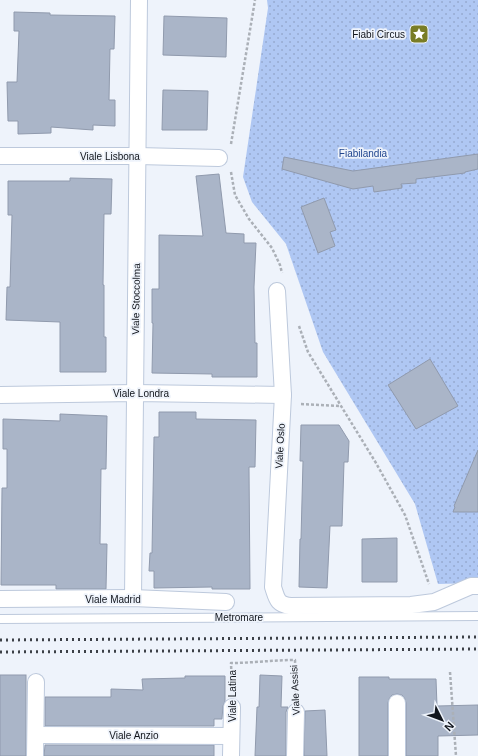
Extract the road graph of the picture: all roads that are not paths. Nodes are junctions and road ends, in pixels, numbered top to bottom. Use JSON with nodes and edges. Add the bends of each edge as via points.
{"nodes":[{"id":1,"x":139,"y":0,"type":"edge"},
{"id":2,"x":0,"y":156,"type":"edge"},
{"id":3,"x":138,"y":156,"type":"junction"},
{"id":4,"x":226,"y":158,"type":"road end"},
{"id":5,"x":280,"y":285,"type":"road end"},
{"id":6,"x":135,"y":393,"type":"junction"},
{"id":7,"x":0,"y":395,"type":"edge"},
{"id":8,"x":283,"y":399,"type":"junction"},
{"id":9,"x":478,"y":586,"type":"edge"},
{"id":10,"x":133,"y":598,"type":"junction"},
{"id":11,"x":0,"y":599,"type":"edge"},
{"id":12,"x":226,"y":602,"type":"dead end"},
{"id":13,"x":478,"y":616,"type":"edge"},
{"id":14,"x":0,"y":619,"type":"edge"},
{"id":15,"x":36,"y":682,"type":"dead end"},
{"id":16,"x":397,"y":703,"type":"dead end"},
{"id":17,"x":232,"y":707,"type":"road end"},
{"id":18,"x":296,"y":712,"type":"road end"},
{"id":19,"x":36,"y":735,"type":"junction"},
{"id":20,"x":232,"y":736,"type":"junction"},
{"id":21,"x":36,"y":756,"type":"edge"},
{"id":22,"x":231,"y":756,"type":"edge"},
{"id":23,"x":296,"y":756,"type":"edge"},
{"id":24,"x":397,"y":756,"type":"edge"}],
"edges":[{"from":1,"to":3,"type":"street","name":"Viale Stoccolma"},
{"from":2,"to":3,"type":"street","name":"Viale Lisbona"},
{"from":3,"to":4,"type":"street","name":"Viale Lisbona"},
{"from":3,"to":6,"type":"street","name":"Viale Stoccolma"},
{"from":5,"to":8,"type":"street","name":"Viale Oslo"},
{"from":6,"to":7,"type":"street","name":"Viale Londra"},
{"from":6,"to":8,"type":"street","name":"Viale Londra"},
{"from":6,"to":10,"type":"street","name":"Viale Stoccolma"},
{"from":8,"to":9,"type":"street","name":"Viale Oslo","via":[[273,587],[277,600],[283,605],[290,606],[411,605],[434,602],[471,586]]},
{"from":10,"to":11,"type":"street","name":"Viale Madrid"},
{"from":10,"to":12,"type":"street","name":"Viale Madrid"},
{"from":13,"to":14,"type":"lane","name":"Metromare"},
{"from":15,"to":19,"type":"street"},
{"from":16,"to":24,"type":"street"},
{"from":17,"to":20,"type":"street","name":"Viale Latina"},
{"from":18,"to":23,"type":"street","name":"Viale Assisi"},
{"from":19,"to":20,"type":"street","name":"Viale Anzio"},
{"from":19,"to":21,"type":"street"},
{"from":20,"to":22,"type":"street","name":"Viale Latina"}]}
